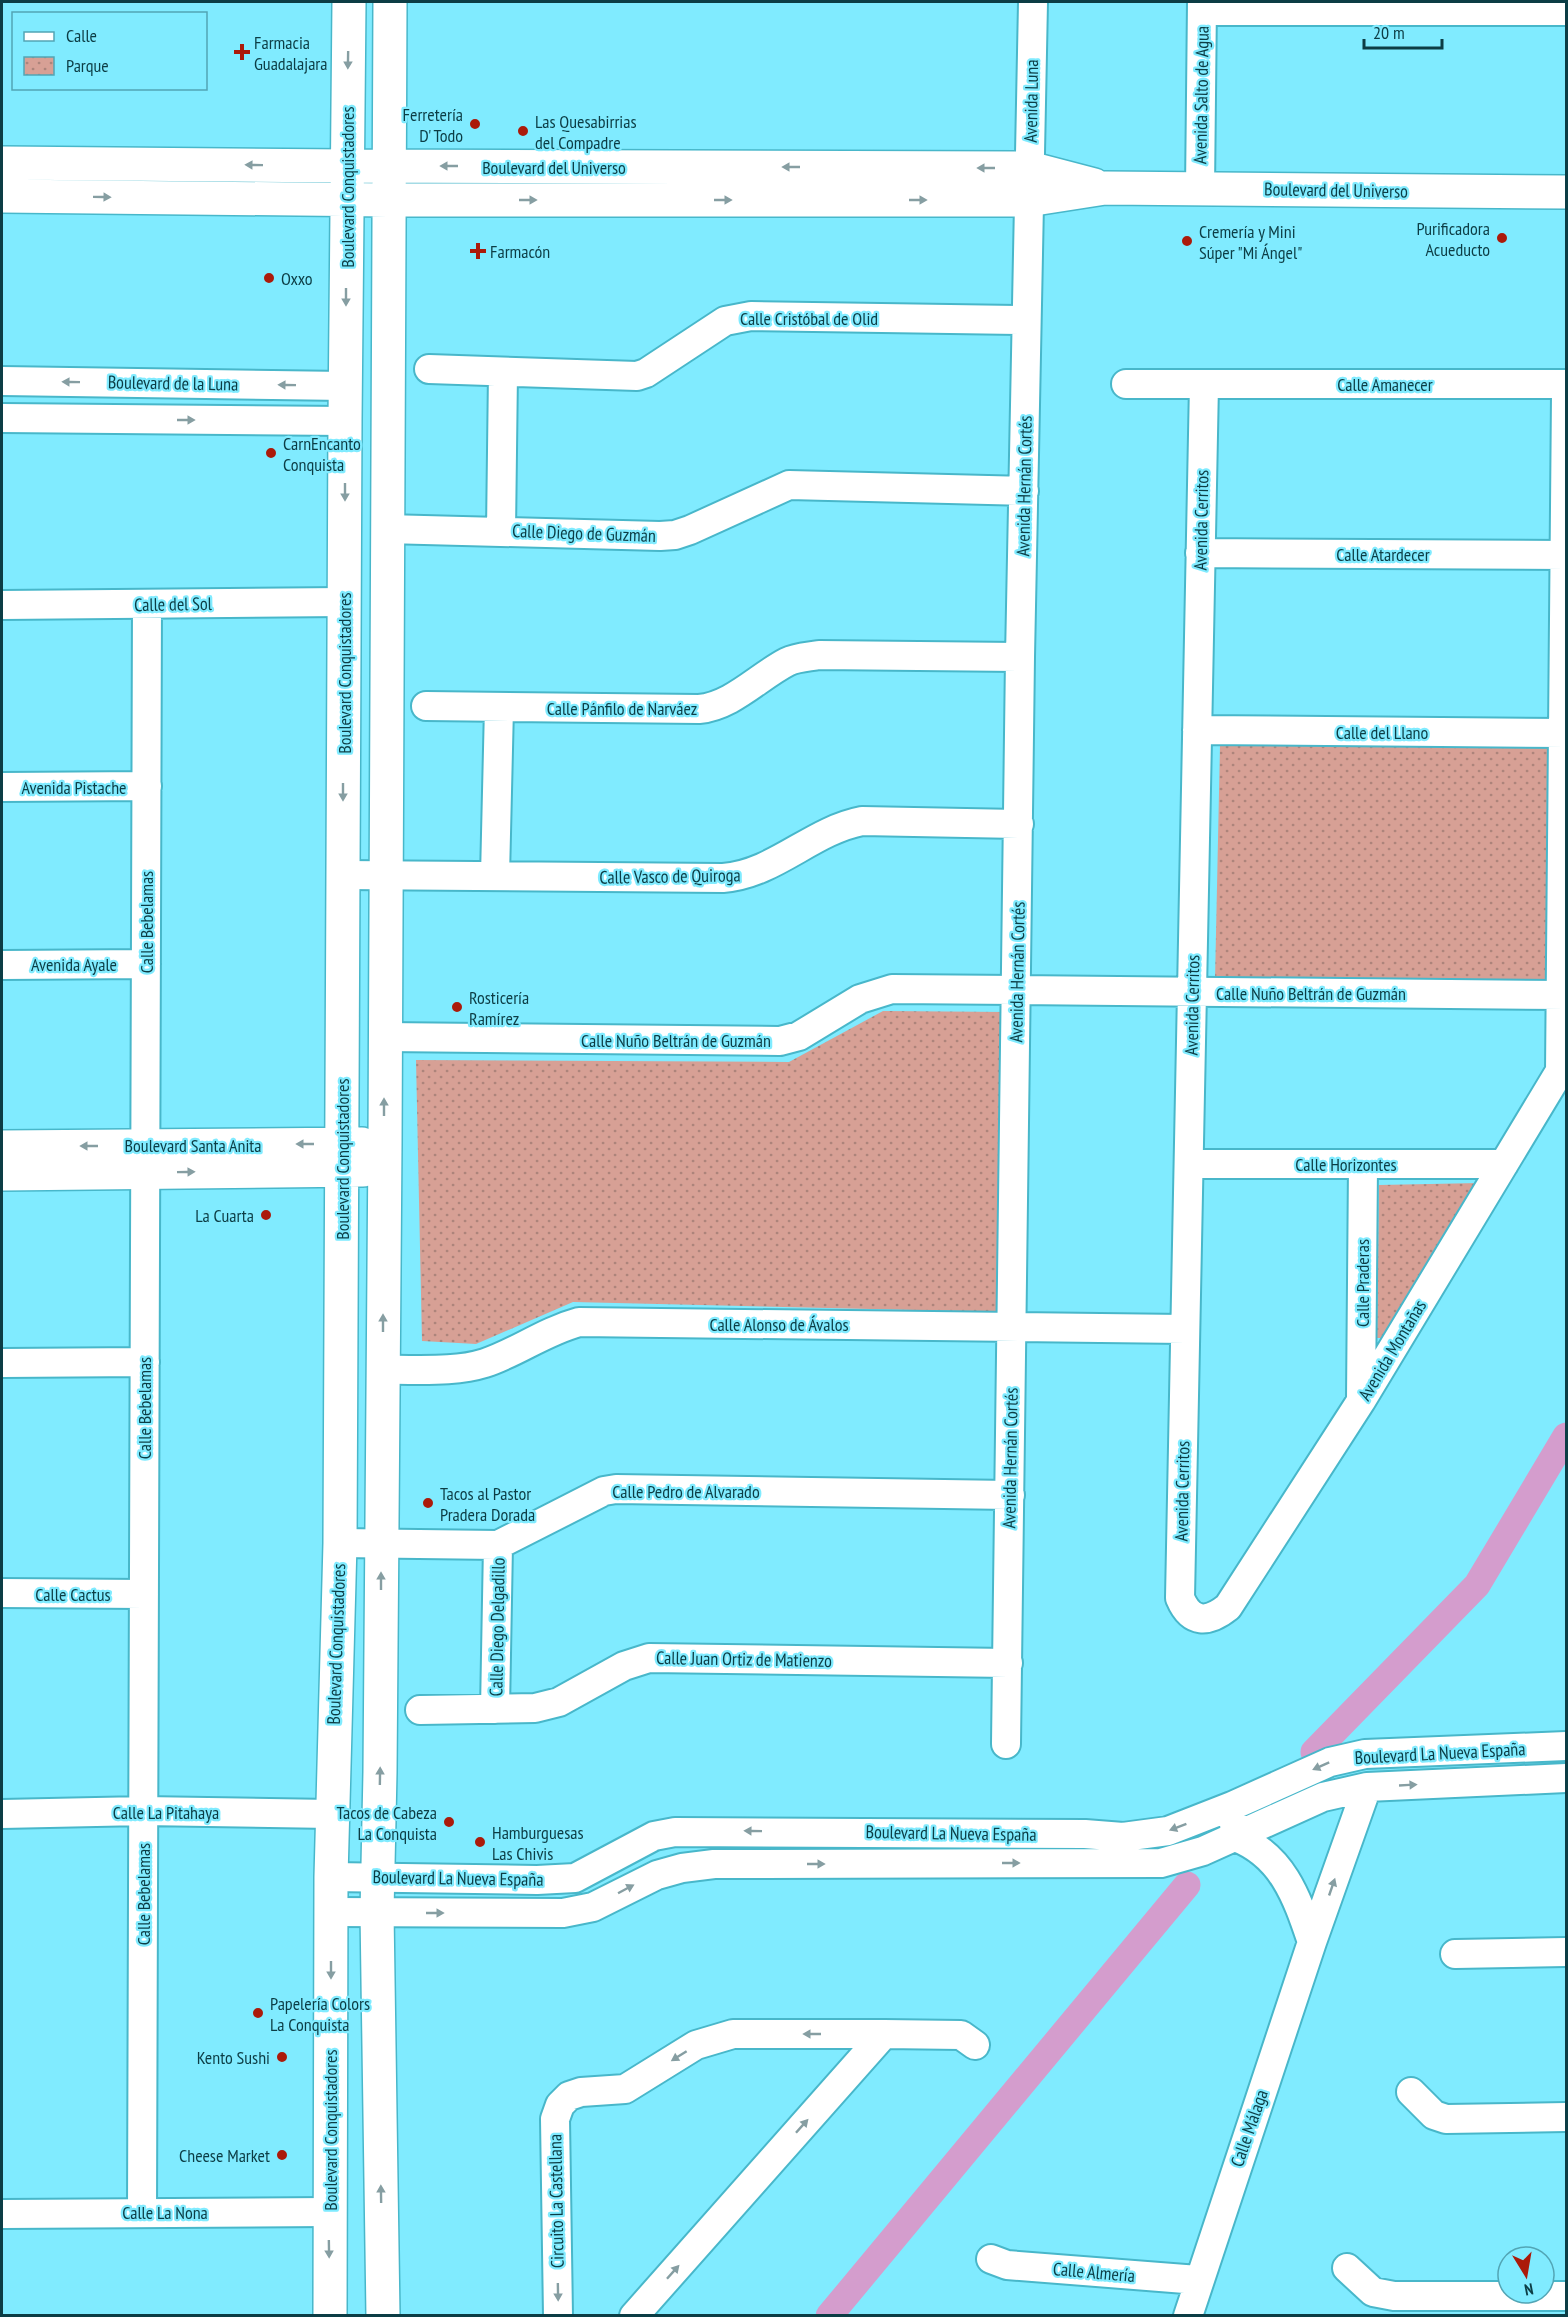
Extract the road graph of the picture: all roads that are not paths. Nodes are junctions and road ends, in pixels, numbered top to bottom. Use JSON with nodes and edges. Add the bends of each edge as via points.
{"nodes":[{"id":1,"x":349,"y":2,"type":"edge"},
{"id":2,"x":390,"y":2,"type":"edge"},
{"id":3,"x":1033,"y":2,"type":"edge"},
{"id":4,"x":1202,"y":6,"type":"edge"},
{"id":5,"x":1478,"y":6,"type":"edge"},
{"id":6,"x":1566,"y":11,"type":"edge"},
{"id":7,"x":2,"y":163,"type":"edge"},
{"id":8,"x":72,"y":163,"type":"junction"},
{"id":9,"x":347,"y":166,"type":"junction"},
{"id":10,"x":389,"y":166,"type":"junction"},
{"id":11,"x":1029,"y":168,"type":"junction"},
{"id":12,"x":1105,"y":188,"type":"junction"},
{"id":13,"x":1200,"y":189,"type":"junction"},
{"id":14,"x":1566,"y":192,"type":"edge"},
{"id":15,"x":2,"y":196,"type":"edge"},
{"id":16,"x":70,"y":196,"type":"junction"},
{"id":17,"x":347,"y":199,"type":"junction"},
{"id":18,"x":388,"y":200,"type":"junction"},
{"id":19,"x":1028,"y":201,"type":"junction"},
{"id":20,"x":1026,"y":320,"type":"junction"},
{"id":21,"x":429,"y":369,"type":"dead end"},
{"id":22,"x":503,"y":372,"type":"junction"},
{"id":23,"x":2,"y":381,"type":"edge"},
{"id":24,"x":143,"y":382,"type":"junction"},
{"id":25,"x":1126,"y":384,"type":"dead end"},
{"id":26,"x":1204,"y":384,"type":"junction"},
{"id":27,"x":1566,"y":384,"type":"edge"},
{"id":28,"x":345,"y":386,"type":"junction"},
{"id":29,"x":1566,"y":394,"type":"edge"},
{"id":30,"x":2,"y":418,"type":"edge"},
{"id":31,"x":144,"y":420,"type":"junction"},
{"id":32,"x":345,"y":421,"type":"junction"},
{"id":33,"x":1024,"y":491,"type":"junction"},
{"id":34,"x":386,"y":529,"type":"junction"},
{"id":35,"x":501,"y":531,"type":"junction"},
{"id":36,"x":1200,"y":553,"type":"junction"},
{"id":37,"x":1565,"y":555,"type":"edge"},
{"id":38,"x":344,"y":602,"type":"junction"},
{"id":39,"x":147,"y":604,"type":"junction"},
{"id":40,"x":2,"y":606,"type":"edge"},
{"id":41,"x":1020,"y":657,"type":"junction"},
{"id":42,"x":426,"y":706,"type":"dead end"},
{"id":43,"x":499,"y":707,"type":"junction"},
{"id":44,"x":1197,"y":730,"type":"junction"},
{"id":45,"x":1565,"y":734,"type":"edge"},
{"id":46,"x":147,"y":786,"type":"junction"},
{"id":47,"x":2,"y":787,"type":"edge"},
{"id":48,"x":1019,"y":824,"type":"junction"},
{"id":49,"x":343,"y":875,"type":"junction"},
{"id":50,"x":385,"y":876,"type":"junction"},
{"id":51,"x":495,"y":876,"type":"junction"},
{"id":52,"x":2,"y":964,"type":"edge"},
{"id":53,"x":146,"y":964,"type":"junction"},
{"id":54,"x":1017,"y":990,"type":"junction"},
{"id":55,"x":1192,"y":992,"type":"junction"},
{"id":56,"x":1564,"y":995,"type":"edge"},
{"id":57,"x":384,"y":1037,"type":"junction"},
{"id":58,"x":1563,"y":1066,"type":"edge"},
{"id":59,"x":2,"y":1147,"type":"edge"},
{"id":60,"x":384,"y":1157,"type":"junction"},
{"id":61,"x":342,"y":1158,"type":"junction"},
{"id":62,"x":145,"y":1159,"type":"junction"},
{"id":63,"x":1189,"y":1164,"type":"junction"},
{"id":64,"x":1363,"y":1164,"type":"junction"},
{"id":65,"x":1504,"y":1164,"type":"junction"},
{"id":66,"x":2,"y":1174,"type":"edge"},
{"id":67,"x":1012,"y":1325,"type":"junction"},
{"id":68,"x":1185,"y":1329,"type":"junction"},
{"id":69,"x":145,"y":1362,"type":"junction"},
{"id":70,"x":2,"y":1363,"type":"edge"},
{"id":71,"x":382,"y":1370,"type":"junction"},
{"id":72,"x":1361,"y":1401,"type":"junction"},
{"id":73,"x":1010,"y":1495,"type":"junction"},
{"id":74,"x":340,"y":1543,"type":"junction"},
{"id":75,"x":381,"y":1544,"type":"junction"},
{"id":76,"x":498,"y":1545,"type":"junction"},
{"id":77,"x":2,"y":1593,"type":"edge"},
{"id":78,"x":144,"y":1594,"type":"junction"},
{"id":79,"x":1199,"y":1619,"type":"joint"},
{"id":80,"x":1008,"y":1663,"type":"junction"},
{"id":81,"x":495,"y":1709,"type":"junction"},
{"id":82,"x":420,"y":1710,"type":"dead end"},
{"id":83,"x":1006,"y":1744,"type":"dead end"},
{"id":84,"x":1566,"y":1746,"type":"edge"},
{"id":85,"x":1566,"y":1778,"type":"edge"},
{"id":86,"x":1367,"y":1787,"type":"junction"},
{"id":87,"x":1233,"y":1806,"type":"junction"},
{"id":88,"x":143,"y":1811,"type":"junction"},
{"id":89,"x":2,"y":1814,"type":"edge"},
{"id":90,"x":331,"y":1814,"type":"junction"},
{"id":91,"x":1235,"y":1837,"type":"junction"},
{"id":92,"x":331,"y":1877,"type":"junction"},
{"id":93,"x":377,"y":1877,"type":"junction"},
{"id":94,"x":331,"y":1912,"type":"junction"},
{"id":95,"x":377,"y":1912,"type":"junction"},
{"id":96,"x":1312,"y":1942,"type":"junction"},
{"id":97,"x":1566,"y":1952,"type":"edge"},
{"id":98,"x":1455,"y":1954,"type":"dead end"},
{"id":99,"x":884,"y":2034,"type":"junction"},
{"id":100,"x":975,"y":2045,"type":"dead end"},
{"id":101,"x":1411,"y":2092,"type":"dead end"},
{"id":102,"x":1566,"y":2117,"type":"edge"},
{"id":103,"x":142,"y":2212,"type":"junction"},
{"id":104,"x":329,"y":2212,"type":"junction"},
{"id":105,"x":2,"y":2214,"type":"edge"},
{"id":106,"x":991,"y":2259,"type":"dead end"},
{"id":107,"x":1347,"y":2268,"type":"dead end"},
{"id":108,"x":1198,"y":2280,"type":"junction"},
{"id":109,"x":1566,"y":2296,"type":"edge"},
{"id":110,"x":330,"y":2316,"type":"edge"},
{"id":111,"x":383,"y":2316,"type":"edge"},
{"id":112,"x":558,"y":2316,"type":"edge"},
{"id":113,"x":634,"y":2316,"type":"edge"},
{"id":114,"x":1188,"y":2316,"type":"edge"}],
"edges":[{"from":1,"to":9,"type":"street","name":"Boulevard Conquistadores","one_way":true},
{"from":2,"to":10,"type":"street"},
{"from":3,"to":11,"type":"street","name":"Avenida Luna"},
{"from":4,"to":5,"type":"street"},
{"from":4,"to":13,"type":"street","name":"Avenida Salto de Agua"},
{"from":5,"to":6,"type":"street"},
{"from":7,"to":8,"type":"street","name":"Boulevard del Universo"},
{"from":9,"to":8,"type":"street","name":"Boulevard del Universo","one_way":true},
{"from":8,"to":16,"type":"street"},
{"from":9,"to":10,"type":"street","name":"Boulevard del Universo"},
{"from":9,"to":17,"type":"street","name":"Boulevard Conquistadores"},
{"from":11,"to":10,"type":"street","name":"Boulevard del Universo","one_way":true},
{"from":10,"to":18,"type":"street"},
{"from":11,"to":12,"type":"street","name":"Boulevard del Universo"},
{"from":11,"to":19,"type":"street","name":"Avenida Luna"},
{"from":12,"to":13,"type":"street","name":"Boulevard del Universo"},
{"from":12,"to":19,"type":"street","name":"Boulevard del Universo"},
{"from":13,"to":14,"type":"street","name":"Boulevard del Universo"},
{"from":15,"to":16,"type":"street","name":"Boulevard del Universo"},
{"from":16,"to":17,"type":"street","name":"Boulevard del Universo","one_way":true},
{"from":17,"to":18,"type":"street","name":"Boulevard del Universo"},
{"from":17,"to":28,"type":"street","name":"Boulevard Conquistadores","one_way":true},
{"from":18,"to":19,"type":"street","name":"Boulevard del Universo","one_way":true},
{"from":18,"to":34,"type":"street"},
{"from":19,"to":20,"type":"street","name":"Avenida Hernán Cortés"},
{"from":20,"to":22,"type":"street","name":"Calle Cristóbal de Olid","via":[[751,316],[725,321],[637,376]]},
{"from":20,"to":33,"type":"street","name":"Avenida Hernán Cortés"},
{"from":21,"to":22,"type":"street","name":"Calle Cristóbal de Olid"},
{"from":22,"to":35,"type":"street"},
{"from":24,"to":23,"type":"street","name":"Boulevard de la Luna","one_way":true},
{"from":28,"to":24,"type":"street","name":"Boulevard de la Luna","one_way":true},
{"from":24,"to":31,"type":"street"},
{"from":25,"to":26,"type":"street","name":"Calle Amanecer"},
{"from":26,"to":27,"type":"street","name":"Calle Amanecer"},
{"from":26,"to":36,"type":"street","name":"Avenida Cerritos"},
{"from":28,"to":32,"type":"street","name":"Boulevard Conquistadores"},
{"from":29,"to":37,"type":"street"},
{"from":30,"to":31,"type":"street","name":"Boulevard de la Luna"},
{"from":31,"to":32,"type":"street","name":"Boulevard de la Luna","one_way":true},
{"from":32,"to":38,"type":"street","name":"Boulevard Conquistadores","one_way":true},
{"from":33,"to":35,"type":"street","name":"Calle Diego de Guzmán","via":[[789,485],[675,535]]},
{"from":33,"to":41,"type":"street","name":"Avenida Hernán Cortés"},
{"from":34,"to":35,"type":"street","name":"Calle Diego de Guzmán"},
{"from":34,"to":50,"type":"street"},
{"from":36,"to":37,"type":"street","name":"Calle Atardecer"},
{"from":36,"to":44,"type":"street","name":"Avenida Cerritos"},
{"from":37,"to":45,"type":"street"},
{"from":38,"to":39,"type":"street","name":"Calle del Sol"},
{"from":38,"to":49,"type":"street","name":"Boulevard Conquistadores","one_way":true},
{"from":39,"to":40,"type":"street","name":"Calle del Sol"},
{"from":39,"to":46,"type":"street","name":"Calle Bebelamas"},
{"from":41,"to":43,"type":"street","name":"Calle Pánfilo de Narváez","via":[[803,657],[717,706],[699,709]]},
{"from":41,"to":48,"type":"street","name":"Avenida Hernán Cortés"},
{"from":42,"to":43,"type":"street","name":"Calle Pánfilo de Narváez"},
{"from":43,"to":51,"type":"street"},
{"from":44,"to":45,"type":"street","name":"Calle del Llano"},
{"from":44,"to":55,"type":"street","name":"Avenida Cerritos"},
{"from":45,"to":56,"type":"street"},
{"from":46,"to":47,"type":"street","name":"Avenida Pistache"},
{"from":46,"to":53,"type":"street","name":"Calle Bebelamas"},
{"from":48,"to":51,"type":"street","name":"Calle Vasco de Quiroga","via":[[862,821],[828,832],[754,873],[739,877]]},
{"from":48,"to":54,"type":"street","name":"Avenida Hernán Cortés"},
{"from":49,"to":50,"type":"street","name":"Calle Vasco de Quiroga"},
{"from":49,"to":61,"type":"street","name":"Boulevard Conquistadores"},
{"from":50,"to":51,"type":"street","name":"Calle Vasco de Quiroga"},
{"from":50,"to":57,"type":"street"},
{"from":52,"to":53,"type":"street","name":"Avenida Ayale"},
{"from":53,"to":62,"type":"street","name":"Calle Bebelamas"},
{"from":54,"to":55,"type":"street","name":"Calle Nuño Beltrán de Guzmán"},
{"from":54,"to":57,"type":"street","name":"Calle Nuño Beltrán de Guzmán","via":[[885,991],[860,999],[799,1036],[780,1041]]},
{"from":54,"to":67,"type":"street","name":"Avenida Hernán Cortés"},
{"from":55,"to":56,"type":"street","name":"Calle Nuño Beltrán de Guzmán"},
{"from":55,"to":63,"type":"street","name":"Avenida Cerritos"},
{"from":56,"to":58,"type":"street"},
{"from":60,"to":57,"type":"street","one_way":true},
{"from":58,"to":65,"type":"street","name":"Avenida Montañas"},
{"from":62,"to":59,"type":"street","name":"Boulevard Santa Anita","one_way":true},
{"from":60,"to":61,"type":"street","name":"Boulevard Santa Anita"},
{"from":71,"to":60,"type":"street","one_way":true},
{"from":61,"to":62,"type":"street","name":"Boulevard Santa Anita"},
{"from":61,"to":74,"type":"street","name":"Boulevard Conquistadores"},
{"from":62,"to":66,"type":"street","name":"Boulevard Santa Anita"},
{"from":62,"to":69,"type":"street","name":"Calle Bebelamas"},
{"from":63,"to":64,"type":"street","name":"Calle Horizontes"},
{"from":63,"to":68,"type":"street","name":"Avenida Cerritos"},
{"from":64,"to":65,"type":"street","name":"Calle Horizontes"},
{"from":64,"to":72,"type":"street","name":"Calle Praderas"},
{"from":65,"to":72,"type":"street","name":"Avenida Montañas"},
{"from":67,"to":68,"type":"street","name":"Calle Alonso de Ávalos"},
{"from":67,"to":71,"type":"street","name":"Calle Alonso de Ávalos","via":[[579,1322],[484,1363],[460,1368]]},
{"from":67,"to":73,"type":"street","name":"Avenida Hernán Cortés"},
{"from":68,"to":79,"type":"street","name":"Avenida Cerritos","via":[[1180,1598]]},
{"from":69,"to":70,"type":"street"},
{"from":69,"to":78,"type":"street","name":"Calle Bebelamas"},
{"from":71,"to":75,"type":"street"},
{"from":72,"to":79,"type":"street","name":"Avenida Montañas","via":[[1228,1607],[1208,1619]]},
{"from":73,"to":76,"type":"street","name":"Calle Pedro de Alvarado","via":[[616,1489],[603,1491]]},
{"from":73,"to":80,"type":"street","name":"Avenida Hernán Cortés"},
{"from":74,"to":75,"type":"street","name":"Calle Pedro de Alvarado"},
{"from":74,"to":90,"type":"street","name":"Boulevard Conquistadores"},
{"from":75,"to":76,"type":"street","name":"Calle Pedro de Alvarado"},
{"from":93,"to":75,"type":"street","one_way":true},
{"from":76,"to":81,"type":"street","name":"Calle Diego Delgadillo"},
{"from":77,"to":78,"type":"street","name":"Calle Cactus"},
{"from":78,"to":88,"type":"street","name":"Calle Bebelamas"},
{"from":80,"to":81,"type":"street","name":"Calle Juan Ortiz de Matienzo","via":[[650,1658],[624,1666],[559,1702],[535,1708]]},
{"from":80,"to":83,"type":"street","name":"Avenida Hernán Cortés"},
{"from":81,"to":82,"type":"street","name":"Calle Juan Ortiz de Matienzo"},
{"from":84,"to":87,"type":"street","name":"Boulevard La Nueva España","one_way":true,"via":[[1365,1754],[1330,1762]]},
{"from":86,"to":85,"type":"street","name":"Boulevard La Nueva España","one_way":true},
{"from":86,"to":91,"type":"street","name":"Boulevard La Nueva España","via":[[1323,1797]]},
{"from":96,"to":86,"type":"street","name":"Calle Málaga","one_way":true},
{"from":87,"to":91,"type":"street"},
{"from":87,"to":93,"type":"street","name":"Boulevard La Nueva España","one_way":true,"via":[[1168,1831],[1123,1837],[675,1832],[654,1836],[575,1878]]},
{"from":88,"to":89,"type":"street","name":"Calle La Pitahaya"},
{"from":88,"to":90,"type":"street","name":"Calle La Pitahaya"},
{"from":88,"to":103,"type":"street","name":"Calle Bebelamas"},
{"from":90,"to":92,"type":"street","name":"Boulevard Conquistadores"},
{"from":95,"to":91,"type":"street","name":"Boulevard La Nueva España","one_way":true,"via":[[563,1913],[593,1907],[657,1875],[714,1864],[1161,1863]]},
{"from":91,"to":96,"type":"street","via":[[1263,1853],[1281,1872],[1295,1894]]},
{"from":92,"to":93,"type":"street","name":"Boulevard La Nueva España"},
{"from":92,"to":94,"type":"street","name":"Boulevard Conquistadores"},
{"from":93,"to":95,"type":"street"},
{"from":94,"to":95,"type":"street","name":"Boulevard La Nueva España"},
{"from":94,"to":104,"type":"street","name":"Boulevard Conquistadores","one_way":true},
{"from":111,"to":95,"type":"street","one_way":true},
{"from":96,"to":108,"type":"street","name":"Calle Málaga"},
{"from":97,"to":98,"type":"street"},
{"from":99,"to":100,"type":"street","name":"Circuito La Castellana","via":[[961,2035]]},
{"from":99,"to":112,"type":"street","name":"Circuito La Castellana","one_way":true,"via":[[733,2034],[696,2045],[625,2089],[569,2096],[560,2105],[555,2119]]},
{"from":113,"to":99,"type":"street","one_way":true},
{"from":101,"to":102,"type":"street","via":[[1434,2115],[1446,2119]]},
{"from":103,"to":104,"type":"street","name":"Calle La Nona"},
{"from":103,"to":105,"type":"street","name":"Calle La Nona"},
{"from":104,"to":110,"type":"street","name":"Boulevard Conquistadores","one_way":true},
{"from":106,"to":108,"type":"street","name":"Calle Almería","via":[[1007,2265]]},
{"from":107,"to":109,"type":"street","via":[[1373,2292],[1394,2296]]},
{"from":108,"to":114,"type":"street","name":"Calle Málaga"}]}
